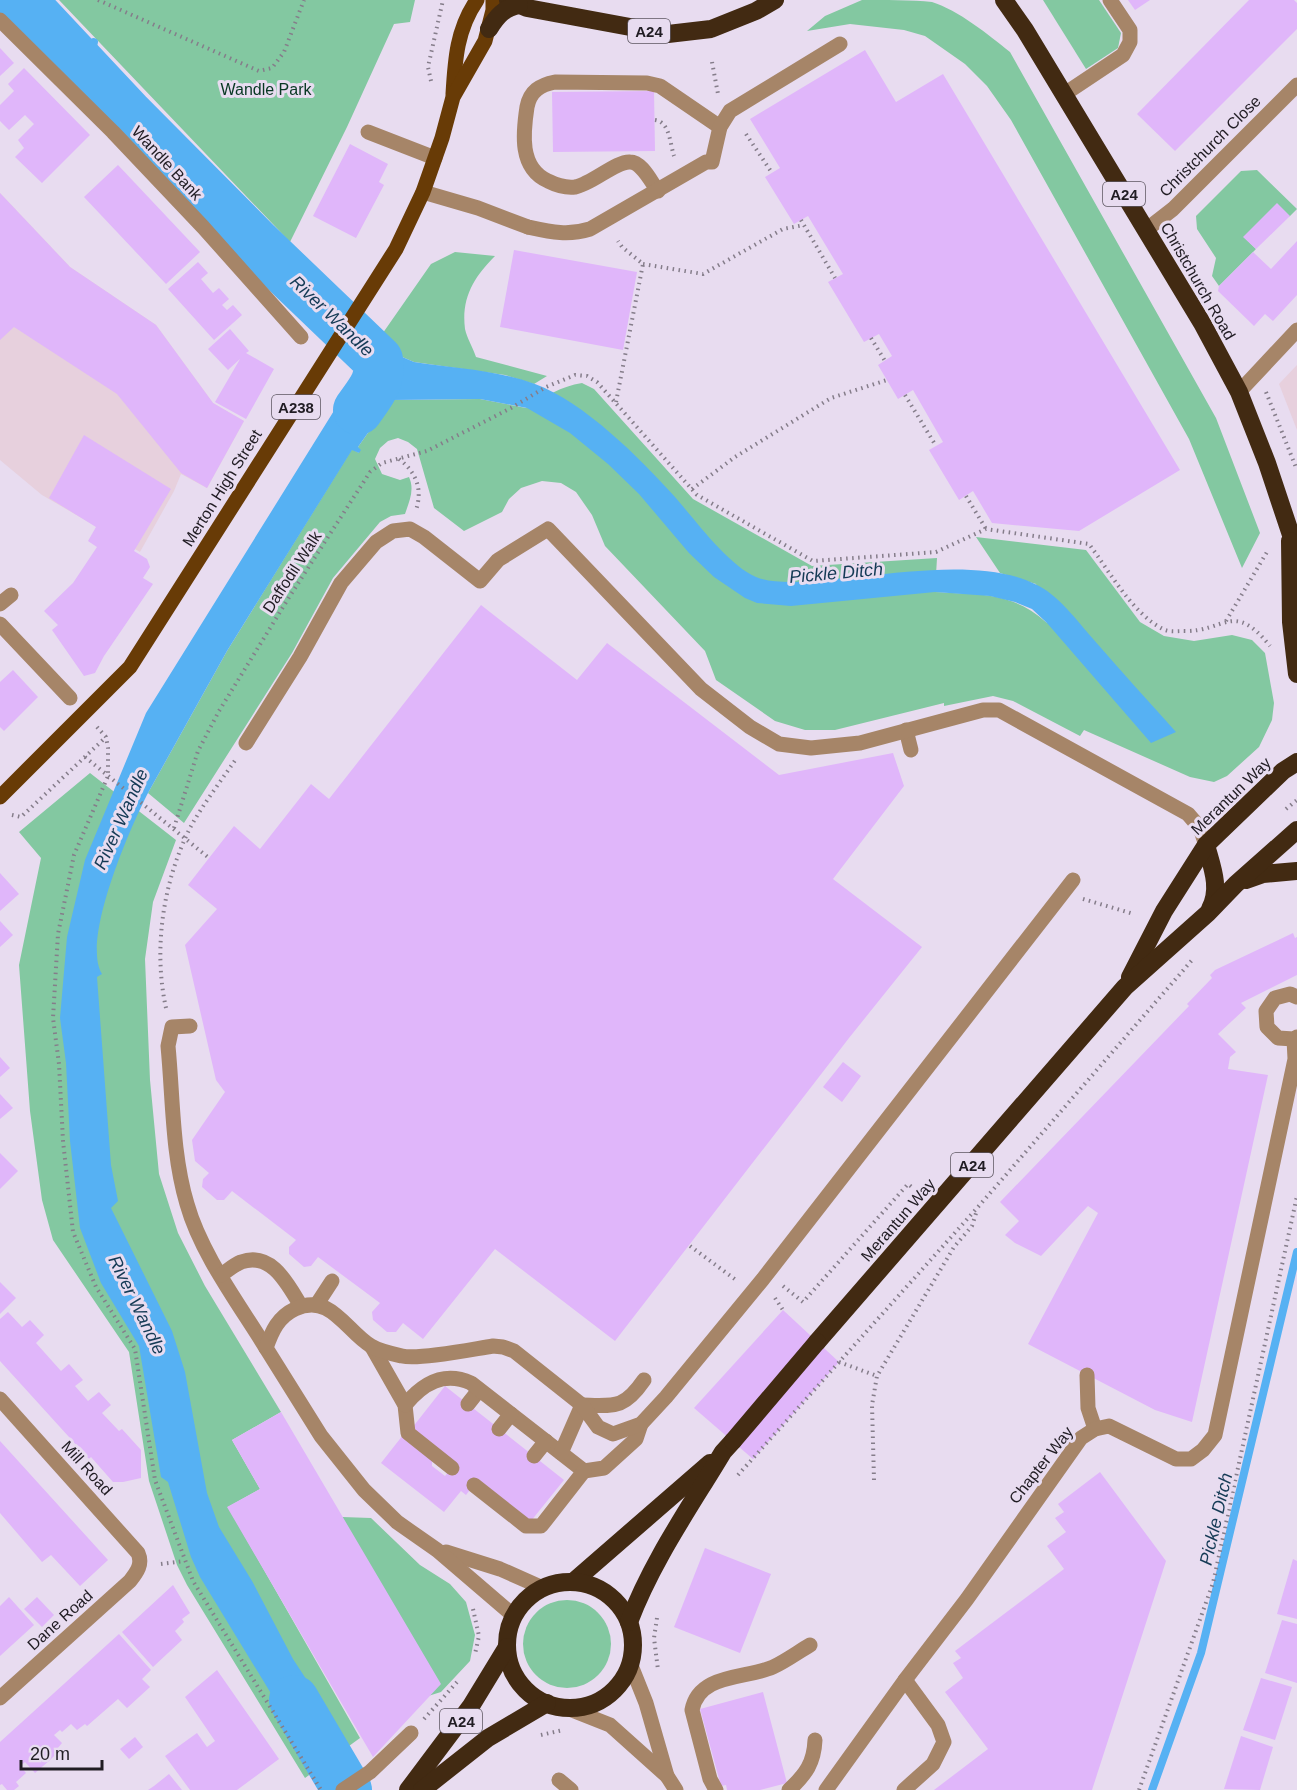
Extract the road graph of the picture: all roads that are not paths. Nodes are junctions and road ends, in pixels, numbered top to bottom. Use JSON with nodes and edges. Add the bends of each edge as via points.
{"nodes":[{"id":1,"x":477,"y":0,"type":"edge"},
{"id":2,"x":493,"y":0,"type":"edge"},
{"id":3,"x":775,"y":0,"type":"edge"},
{"id":4,"x":1110,"y":0,"type":"edge"},
{"id":5,"x":1006,"y":1,"type":"edge"},
{"id":6,"x":514,"y":3,"type":"edge"},
{"id":7,"x":0,"y":20,"type":"edge"},
{"id":8,"x":489,"y":29,"type":"junction"},
{"id":9,"x":840,"y":44,"type":"dead end"},
{"id":10,"x":1297,"y":85,"type":"edge"},
{"id":11,"x":1063,"y":95,"type":"junction"},
{"id":12,"x":453,"y":97,"type":"junction"},
{"id":13,"x":720,"y":127,"type":"junction"},
{"id":14,"x":368,"y":132,"type":"dead end"},
{"id":15,"x":435,"y":158,"type":"junction"},
{"id":16,"x":658,"y":191,"type":"junction"},
{"id":17,"x":423,"y":192,"type":"junction"},
{"id":18,"x":1146,"y":230,"type":"junction"},
{"id":19,"x":1297,"y":330,"type":"edge"},
{"id":20,"x":300,"y":337,"type":"dead end"},
{"id":21,"x":1239,"y":392,"type":"junction"},
{"id":22,"x":1290,"y":535,"type":"junction"},
{"id":23,"x":1297,"y":553,"type":"edge"},
{"id":24,"x":4,"y":628,"type":"edge"},
{"id":25,"x":1297,"y":674,"type":"edge"},
{"id":26,"x":70,"y":698,"type":"dead end"},
{"id":27,"x":906,"y":730,"type":"junction"},
{"id":28,"x":246,"y":743,"type":"road end"},
{"id":29,"x":911,"y":750,"type":"dead end"},
{"id":30,"x":1297,"y":762,"type":"edge"},
{"id":31,"x":0,"y":797,"type":"edge"},
{"id":32,"x":1297,"y":830,"type":"edge"},
{"id":33,"x":1206,"y":845,"type":"junction"},
{"id":34,"x":1297,"y":871,"type":"edge"},
{"id":35,"x":1073,"y":880,"type":"dead end"},
{"id":36,"x":1236,"y":884,"type":"junction"},
{"id":37,"x":1208,"y":913,"type":"junction"},
{"id":38,"x":1125,"y":987,"type":"junction"},
{"id":39,"x":1297,"y":997,"type":"edge"},
{"id":40,"x":190,"y":1026,"type":"dead end"},
{"id":41,"x":1295,"y":1038,"type":"edge"},
{"id":42,"x":221,"y":1275,"type":"junction"},
{"id":43,"x":333,"y":1281,"type":"dead end"},
{"id":44,"x":309,"y":1305,"type":"junction"},
{"id":45,"x":372,"y":1347,"type":"junction"},
{"id":46,"x":266,"y":1348,"type":"junction"},
{"id":47,"x":1087,"y":1375,"type":"dead end"},
{"id":48,"x":645,"y":1380,"type":"dead end"},
{"id":49,"x":479,"y":1390,"type":"junction"},
{"id":50,"x":0,"y":1399,"type":"edge"},
{"id":51,"x":468,"y":1404,"type":"dead end"},
{"id":52,"x":405,"y":1405,"type":"junction"},
{"id":53,"x":582,"y":1405,"type":"junction"},
{"id":54,"x":511,"y":1414,"type":"junction"},
{"id":55,"x":641,"y":1424,"type":"junction"},
{"id":56,"x":500,"y":1429,"type":"dead end"},
{"id":57,"x":1095,"y":1429,"type":"junction"},
{"id":58,"x":546,"y":1441,"type":"junction"},
{"id":59,"x":728,"y":1446,"type":"junction"},
{"id":60,"x":561,"y":1453,"type":"junction"},
{"id":61,"x":534,"y":1456,"type":"dead end"},
{"id":62,"x":452,"y":1468,"type":"dead end"},
{"id":63,"x":584,"y":1471,"type":"junction"},
{"id":64,"x":474,"y":1485,"type":"dead end"},
{"id":65,"x":437,"y":1550,"type":"junction"},
{"id":66,"x":140,"y":1566,"type":"joint"},
{"id":67,"x":573,"y":1582,"type":"junction"},
{"id":68,"x":543,"y":1588,"type":"junction"},
{"id":69,"x":514,"y":1616,"type":"junction"},
{"id":70,"x":629,"y":1622,"type":"junction"},
{"id":71,"x":810,"y":1645,"type":"dead end"},
{"id":72,"x":507,"y":1647,"type":"junction"},
{"id":73,"x":630,"y":1663,"type":"junction"},
{"id":74,"x":905,"y":1680,"type":"junction"},
{"id":75,"x":0,"y":1698,"type":"edge"},
{"id":76,"x":547,"y":1703,"type":"junction"},
{"id":77,"x":567,"y":1708,"type":"junction"},
{"id":78,"x":411,"y":1733,"type":"road end"},
{"id":79,"x":815,"y":1740,"type":"dead end"},
{"id":80,"x":667,"y":1776,"type":"junction"},
{"id":81,"x":343,"y":1790,"type":"edge"},
{"id":82,"x":408,"y":1790,"type":"edge"},
{"id":83,"x":422,"y":1790,"type":"edge"},
{"id":84,"x":676,"y":1790,"type":"edge"},
{"id":85,"x":716,"y":1790,"type":"edge"},
{"id":86,"x":789,"y":1790,"type":"edge"},
{"id":87,"x":826,"y":1790,"type":"edge"},
{"id":88,"x":904,"y":1790,"type":"edge"}],
"edges":[{"from":1,"to":12,"type":"main road","via":[[464,21],[455,54]]},
{"from":2,"to":8,"type":"main road","name":"Merton High Street","number":"A238"},
{"from":3,"to":6,"type":"highway","number":"A24","via":[[756,12],[711,29],[668,34]]},
{"from":4,"to":11,"type":"street","via":[[1130,30],[1130,42],[1123,55]]},
{"from":5,"to":11,"type":"highway","name":"Christchurch Road","number":"A24"},
{"from":6,"to":8,"type":"highway","via":[[499,14]]},
{"from":7,"to":20,"type":"street","name":"Wandle Bank","via":[[203,227]]},
{"from":8,"to":12,"type":"main road","name":"Merton High Street","number":"A238","via":[[482,49]]},
{"from":9,"to":13,"type":"street","via":[[730,111]]},
{"from":10,"to":18,"type":"street","name":"Christchurch Close"},
{"from":11,"to":18,"type":"highway","name":"Christchurch Road","number":"A24"},
{"from":12,"to":15,"type":"main road","name":"Merton High Street","number":"A238"},
{"from":13,"to":16,"type":"street","via":[[712,162]]},
{"from":13,"to":16,"type":"street","via":[[660,87],[647,83],[555,82],[535,90],[529,99],[524,129],[525,150],[530,166],[544,179],[558,186],[575,187],[630,162],[639,165]]},
{"from":14,"to":15,"type":"street"},
{"from":15,"to":17,"type":"main road","name":"Merton High Street","number":"A238"},
{"from":16,"to":17,"type":"street","via":[[606,221],[575,233],[557,234]]},
{"from":17,"to":31,"type":"main road","name":"Merton High Street","number":"A238","via":[[396,249],[130,667]]},
{"from":18,"to":21,"type":"highway","name":"Christchurch Road","number":"A24"},
{"from":19,"to":21,"type":"street"},
{"from":21,"to":22,"type":"highway","name":"Christchurch Road","number":"A24"},
{"from":22,"to":23,"type":"highway","name":"Christchurch Road","number":"A24"},
{"from":22,"to":25,"type":"highway","name":"Christchurch Road","number":"A24","via":[[1291,622]]},
{"from":24,"to":26,"type":"street"},
{"from":27,"to":28,"type":"street","via":[[860,743],[811,748],[779,744],[701,690],[548,529],[498,560],[480,581],[410,529],[393,531],[376,542],[341,583]]},
{"from":27,"to":29,"type":"street"},
{"from":27,"to":33,"type":"street","via":[[983,710],[999,710],[1188,814],[1200,828]]},
{"from":30,"to":33,"type":"highway","name":"Merantun Way","number":"A24"},
{"from":32,"to":36,"type":"highway","name":"Merantun Way","number":"A24"},
{"from":33,"to":37,"type":"highway","via":[[1216,883]]},
{"from":33,"to":38,"type":"highway","name":"Merantun Way","number":"A24","via":[[1164,911]]},
{"from":34,"to":36,"type":"highway","via":[[1263,874]]},
{"from":35,"to":55,"type":"street","via":[[763,1279]]},
{"from":36,"to":37,"type":"highway","name":"Merantun Way","number":"A24"},
{"from":37,"to":38,"type":"highway","name":"Merantun Way","number":"A24"},
{"from":38,"to":59,"type":"highway","name":"Merantun Way","number":"A24","bridge":true},
{"from":39,"to":41,"type":"street","name":"Chapter Way","via":[[1290,994],[1275,998],[1266,1011],[1267,1026],[1278,1038]]},
{"from":40,"to":42,"type":"street","via":[[172,1027],[168,1046],[178,1167],[187,1206]]},
{"from":41,"to":57,"type":"street","name":"Chapter Way","via":[[1295,1059],[1215,1435],[1191,1459],[1176,1459],[1109,1426]]},
{"from":42,"to":44,"type":"street","via":[[242,1262],[262,1261],[278,1270]]},
{"from":42,"to":46,"type":"street"},
{"from":43,"to":44,"type":"street"},
{"from":44,"to":45,"type":"street","via":[[333,1312]]},
{"from":44,"to":46,"type":"street","via":[[288,1313],[273,1328]]},
{"from":45,"to":52,"type":"street"},
{"from":45,"to":53,"type":"street","via":[[404,1357],[503,1347],[514,1351]]},
{"from":46,"to":65,"type":"street","via":[[321,1436],[364,1490],[397,1522]]},
{"from":47,"to":57,"type":"street","via":[[1088,1408]]},
{"from":48,"to":53,"type":"street","via":[[621,1404]]},
{"from":49,"to":51,"type":"street"},
{"from":49,"to":52,"type":"street","via":[[459,1378],[444,1378],[428,1384]]},
{"from":49,"to":54,"type":"street"},
{"from":50,"to":66,"type":"street","name":"Mill Road","via":[[138,1553]]},
{"from":52,"to":62,"type":"street","via":[[408,1433]]},
{"from":53,"to":55,"type":"street","via":[[598,1427],[613,1434]]},
{"from":53,"to":60,"type":"street"},
{"from":54,"to":56,"type":"street"},
{"from":54,"to":58,"type":"street"},
{"from":55,"to":63,"type":"street","via":[[636,1439],[612,1462],[604,1468]]},
{"from":57,"to":74,"type":"street","name":"Chapter Way","via":[[1081,1438]]},
{"from":58,"to":60,"type":"street"},
{"from":58,"to":61,"type":"street"},
{"from":59,"to":67,"type":"highway","name":"Merantun Way","number":"A24"},
{"from":59,"to":70,"type":"highway","name":"Merantun Way","number":"A24","via":[[658,1559]]},
{"from":60,"to":63,"type":"street"},
{"from":63,"to":64,"type":"street","via":[[541,1526],[526,1526]]},
{"from":65,"to":68,"type":"street","via":[[500,1569]]},
{"from":65,"to":69,"type":"street"},
{"from":66,"to":75,"type":"street","name":"Dane Road","via":[[130,1581]]},
{"from":67,"to":68,"type":"highway","number":"A24"},
{"from":67,"to":70,"type":"highway","number":"A24","via":[[591,1585],[607,1594]]},
{"from":68,"to":69,"type":"highway","number":"A24","via":[[526,1599]]},
{"from":69,"to":72,"type":"highway","number":"A24"},
{"from":70,"to":73,"type":"highway","number":"A24","via":[[633,1642]]},
{"from":71,"to":85,"type":"street","via":[[772,1667],[725,1678],[703,1689],[694,1700],[692,1710]]},
{"from":72,"to":76,"type":"highway","number":"A24","via":[[509,1664],[517,1679]]},
{"from":72,"to":82,"type":"highway","number":"A24","via":[[471,1706]]},
{"from":73,"to":77,"type":"highway","number":"A24","via":[[607,1696],[588,1705]]},
{"from":73,"to":80,"type":"street"},
{"from":74,"to":87,"type":"street","name":"Chapter Way"},
{"from":74,"to":88,"type":"street","via":[[938,1725],[944,1742],[933,1764]]},
{"from":76,"to":77,"type":"highway","number":"A24"},
{"from":76,"to":83,"type":"highway","number":"A24","via":[[488,1738]]},
{"from":77,"to":80,"type":"street","via":[[610,1725]]},
{"from":78,"to":81,"type":"street","via":[[370,1772]]},
{"from":79,"to":86,"type":"street","via":[[814,1756],[802,1778]]},
{"from":80,"to":84,"type":"street"}]}
